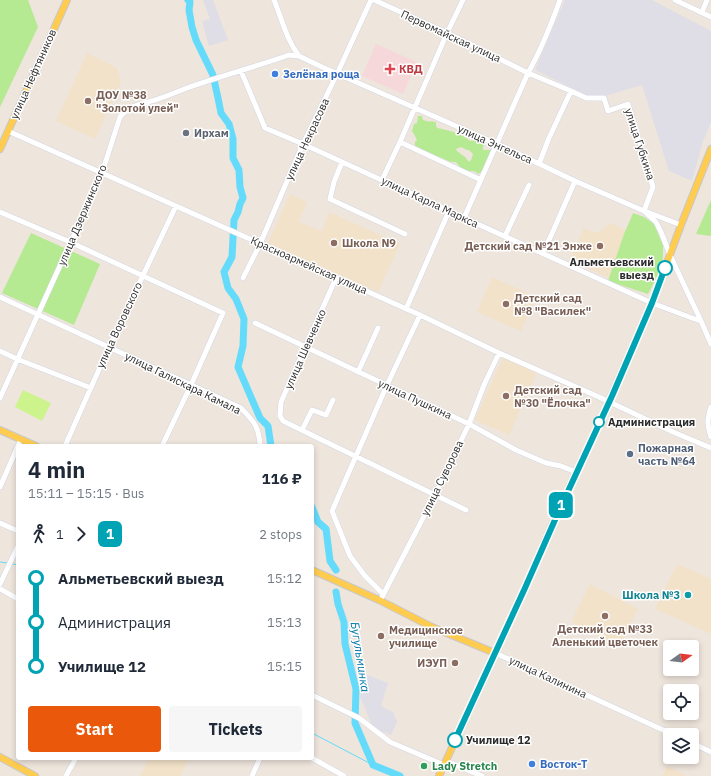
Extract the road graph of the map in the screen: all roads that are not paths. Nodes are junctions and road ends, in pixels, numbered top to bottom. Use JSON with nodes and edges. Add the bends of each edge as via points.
{"nodes":[{"id":1,"x":67,"y":0,"type":"edge"},
{"id":2,"x":274,"y":0,"type":"edge"},
{"id":3,"x":372,"y":0,"type":"edge"},
{"id":4,"x":463,"y":0,"type":"edge"},
{"id":5,"x":560,"y":0,"type":"edge"},
{"id":6,"x":675,"y":0,"type":"edge"},
{"id":7,"x":707,"y":0,"type":"edge"},
{"id":8,"x":702,"y":12,"type":"junction"},
{"id":9,"x":711,"y":18,"type":"edge"},
{"id":10,"x":447,"y":33,"type":"junction"},
{"id":11,"x":299,"y":56,"type":"junction"},
{"id":12,"x":241,"y":70,"type":"junction"},
{"id":13,"x":528,"y":73,"type":"junction"},
{"id":14,"x":337,"y":74,"type":"junction"},
{"id":15,"x":571,"y":91,"type":"junction"},
{"id":16,"x":415,"y":108,"type":"junction"},
{"id":17,"x":8,"y":131,"type":"junction"},
{"id":18,"x":400,"y":142,"type":"junction"},
{"id":19,"x":303,"y":144,"type":"junction"},
{"id":20,"x":497,"y":144,"type":"junction"},
{"id":21,"x":0,"y":149,"type":"edge"},
{"id":22,"x":711,"y":149,"type":"edge"},
{"id":23,"x":342,"y":162,"type":"junction"},
{"id":24,"x":539,"y":164,"type":"junction"},
{"id":25,"x":102,"y":173,"type":"junction"},
{"id":26,"x":382,"y":180,"type":"junction"},
{"id":27,"x":481,"y":180,"type":"junction"},
{"id":28,"x":575,"y":181,"type":"junction"},
{"id":29,"x":529,"y":186,"type":"dead end"},
{"id":30,"x":176,"y":206,"type":"junction"},
{"id":31,"x":448,"y":211,"type":"junction"},
{"id":32,"x":644,"y":211,"type":"junction"},
{"id":33,"x":0,"y":212,"type":"edge"},
{"id":34,"x":464,"y":218,"type":"junction"},
{"id":35,"x":681,"y":225,"type":"junction"},
{"id":36,"x":405,"y":234,"type":"dead end"},
{"id":37,"x":505,"y":236,"type":"junction"},
{"id":38,"x":70,"y":242,"type":"junction"},
{"id":39,"x":260,"y":244,"type":"junction"},
{"id":40,"x":542,"y":253,"type":"junction"},
{"id":41,"x":670,"y":255,"type":"junction"},
{"id":42,"x":142,"y":275,"type":"junction"},
{"id":43,"x":243,"y":278,"type":"dead end"},
{"id":44,"x":336,"y":278,"type":"junction"},
{"id":45,"x":0,"y":297,"type":"edge"},
{"id":46,"x":652,"y":303,"type":"junction"},
{"id":47,"x":406,"y":309,"type":"junction"},
{"id":48,"x":38,"y":314,"type":"junction"},
{"id":49,"x":420,"y":315,"type":"junction"},
{"id":50,"x":701,"y":321,"type":"junction"},
{"id":51,"x":255,"y":323,"type":"dead end"},
{"id":52,"x":378,"y":328,"type":"dead end"},
{"id":53,"x":711,"y":344,"type":"edge"},
{"id":54,"x":109,"y":347,"type":"junction"},
{"id":55,"x":306,"y":347,"type":"junction"},
{"id":56,"x":0,"y":351,"type":"edge"},
{"id":57,"x":498,"y":353,"type":"junction"},
{"id":58,"x":17,"y":359,"type":"junction"},
{"id":59,"x":358,"y":372,"type":"junction"},
{"id":60,"x":191,"y":385,"type":"junction"},
{"id":61,"x":387,"y":385,"type":"junction"},
{"id":62,"x":91,"y":388,"type":"junction"},
{"id":63,"x":0,"y":398,"type":"edge"},
{"id":64,"x":334,"y":400,"type":"dead end"},
{"id":65,"x":608,"y":401,"type":"junction"},
{"id":66,"x":711,"y":407,"type":"edge"},
{"id":67,"x":469,"y":424,"type":"junction"},
{"id":68,"x":0,"y":430,"type":"edge"},
{"id":69,"x":302,"y":430,"type":"junction"},
{"id":70,"x":711,"y":437,"type":"edge"},
{"id":71,"x":21,"y":439,"type":"junction"},
{"id":72,"x":19,"y":444,"type":"edge"},
{"id":73,"x":32,"y":444,"type":"edge"},
{"id":74,"x":67,"y":444,"type":"edge"},
{"id":75,"x":163,"y":444,"type":"edge"},
{"id":76,"x":260,"y":444,"type":"edge"},
{"id":77,"x":711,"y":448,"type":"edge"},
{"id":78,"x":16,"y":450,"type":"edge"},
{"id":79,"x":356,"y":456,"type":"junction"},
{"id":80,"x":576,"y":472,"type":"junction"},
{"id":81,"x":0,"y":487,"type":"edge"},
{"id":82,"x":435,"y":495,"type":"junction"},
{"id":83,"x":466,"y":510,"type":"dead end"},
{"id":84,"x":0,"y":523,"type":"edge"},
{"id":85,"x":16,"y":530,"type":"edge"},
{"id":86,"x":16,"y":550,"type":"edge"},
{"id":87,"x":314,"y":571,"type":"edge"},
{"id":88,"x":0,"y":584,"type":"edge"},
{"id":89,"x":0,"y":589,"type":"edge"},
{"id":90,"x":383,"y":594,"type":"junction"},
{"id":91,"x":16,"y":598,"type":"edge"},
{"id":92,"x":379,"y":600,"type":"junction"},
{"id":93,"x":495,"y":653,"type":"junction"},
{"id":94,"x":314,"y":697,"type":"edge"},
{"id":95,"x":663,"y":730,"type":"edge"},
{"id":96,"x":699,"y":746,"type":"edge"},
{"id":97,"x":711,"y":752,"type":"edge"},
{"id":98,"x":0,"y":757,"type":"edge"},
{"id":99,"x":314,"y":759,"type":"edge"},
{"id":100,"x":75,"y":760,"type":"edge"},
{"id":101,"x":259,"y":760,"type":"edge"},
{"id":102,"x":445,"y":763,"type":"junction"},
{"id":103,"x":35,"y":776,"type":"edge"},
{"id":104,"x":66,"y":776,"type":"edge"},
{"id":105,"x":252,"y":776,"type":"edge"},
{"id":106,"x":344,"y":776,"type":"edge"},
{"id":107,"x":440,"y":776,"type":"edge"},
{"id":108,"x":482,"y":776,"type":"edge"}],
"edges":[{"from":1,"to":17,"type":"main road","name":"улица Нефтяников"},
{"from":2,"to":11,"type":"street","via":[[287,35]]},
{"from":3,"to":10,"type":"street","name":"Первомайская улица"},
{"from":3,"to":14,"type":"street","name":"улица Некрасова"},
{"from":4,"to":10,"type":"street"},
{"from":5,"to":13,"type":"street"},
{"from":6,"to":8,"type":"street"},
{"from":7,"to":8,"type":"street"},
{"from":8,"to":9,"type":"street"},
{"from":10,"to":13,"type":"street","name":"Первомайская улица"},
{"from":10,"to":16,"type":"street"},
{"from":11,"to":12,"type":"street","name":"улица Дзержинского","via":[[289,56]]},
{"from":11,"to":14,"type":"street","name":"улица Энгельса"},
{"from":12,"to":19,"type":"street","name":"улица Карла Маркса","via":[[265,128]]},
{"from":12,"to":25,"type":"street","name":"улица Дзержинского","via":[[127,109],[120,117]]},
{"from":13,"to":15,"type":"street","name":"улица Губкина"},
{"from":13,"to":20,"type":"street"},
{"from":14,"to":16,"type":"street","name":"улица Энгельса"},
{"from":14,"to":19,"type":"street","name":"улица Некрасова"},
{"from":15,"to":24,"type":"street"},
{"from":15,"to":32,"type":"street","name":"улица Губкина","via":[[586,98],[604,98],[608,111],[628,104],[654,187]]},
{"from":16,"to":18,"type":"street"},
{"from":16,"to":20,"type":"street","name":"улица Энгельса"},
{"from":17,"to":21,"type":"main road","name":"улица Нефтяников"},
{"from":17,"to":25,"type":"street","name":"Красноармейская улица"},
{"from":18,"to":26,"type":"street"},
{"from":18,"to":27,"type":"street"},
{"from":19,"to":23,"type":"street","name":"улица Карла Маркса"},
{"from":19,"to":39,"type":"street","name":"улица Некрасова"},
{"from":20,"to":24,"type":"street","name":"улица Энгельса"},
{"from":20,"to":27,"type":"street"},
{"from":22,"to":35,"type":"main road"},
{"from":23,"to":26,"type":"street","name":"улица Карла Маркса"},
{"from":23,"to":36,"type":"street","via":[[330,198]]},
{"from":24,"to":28,"type":"street","name":"улица Энгельса"},
{"from":25,"to":30,"type":"street","name":"Красноармейская улица"},
{"from":25,"to":38,"type":"street","name":"улица Дзержинского"},
{"from":26,"to":31,"type":"street","name":"улица Карла Маркса"},
{"from":27,"to":34,"type":"street"},
{"from":28,"to":32,"type":"street","name":"улица Энгельса"},
{"from":28,"to":40,"type":"street"},
{"from":29,"to":37,"type":"street"},
{"from":30,"to":39,"type":"street","name":"Красноармейская улица"},
{"from":30,"to":42,"type":"street","name":"улица Воровского"},
{"from":31,"to":34,"type":"street","name":"улица Карла Маркса"},
{"from":31,"to":47,"type":"street"},
{"from":32,"to":35,"type":"street"},
{"from":32,"to":41,"type":"street","name":"улица Энгельса","via":[[656,222]]},
{"from":33,"to":38,"type":"street"},
{"from":34,"to":37,"type":"street","name":"улица Карла Маркса"},
{"from":35,"to":41,"type":"main road"},
{"from":37,"to":40,"type":"street","name":"улица Карла Маркса"},
{"from":38,"to":42,"type":"street"},
{"from":38,"to":48,"type":"street","name":"улица Дзержинского"},
{"from":39,"to":43,"type":"street","name":"улица Некрасова"},
{"from":39,"to":44,"type":"street","name":"Красноармейская улица"},
{"from":40,"to":46,"type":"street","name":"улица Карла Маркса"},
{"from":41,"to":46,"type":"main road"},
{"from":41,"to":50,"type":"street","name":"улица Энгельса"},
{"from":42,"to":54,"type":"street","name":"улица Воровского"},
{"from":42,"to":60,"type":"street","via":[[223,312]]},
{"from":44,"to":47,"type":"street","name":"Красноармейская улица"},
{"from":44,"to":55,"type":"street","name":"улица Шевченко"},
{"from":45,"to":48,"type":"street","name":"улица Галискара Камала"},
{"from":46,"to":50,"type":"street"},
{"from":46,"to":65,"type":"main road"},
{"from":47,"to":49,"type":"street","name":"Красноармейская улица"},
{"from":48,"to":54,"type":"street","name":"улица Галискара Камала"},
{"from":48,"to":58,"type":"street","name":"улица Дзержинского"},
{"from":49,"to":57,"type":"street","name":"Красноармейская улица"},
{"from":49,"to":61,"type":"street"},
{"from":50,"to":53,"type":"street"},
{"from":51,"to":55,"type":"street","name":"улица Пушкина"},
{"from":52,"to":59,"type":"street"},
{"from":54,"to":60,"type":"street","name":"улица Галискара Камала"},
{"from":54,"to":62,"type":"street","name":"улица Воровского"},
{"from":55,"to":59,"type":"street","name":"улица Пушкина"},
{"from":55,"to":69,"type":"street","name":"улица Шевченко","via":[[281,402],[280,416],[283,421]]},
{"from":56,"to":58,"type":"street"},
{"from":57,"to":65,"type":"street","name":"Красноармейская улица"},
{"from":57,"to":67,"type":"street","name":"улица Суворова"},
{"from":58,"to":62,"type":"street"},
{"from":58,"to":63,"type":"street","name":"улица Дзержинского"},
{"from":59,"to":61,"type":"street","name":"улица Пушкина"},
{"from":60,"to":75,"type":"street"},
{"from":60,"to":76,"type":"street","name":"улица Галискара Камала","via":[[241,408],[254,422]]},
{"from":61,"to":67,"type":"street","name":"улица Пушкина"},
{"from":61,"to":79,"type":"street"},
{"from":62,"to":74,"type":"street","name":"улица Воровского"},
{"from":64,"to":69,"type":"street","via":[[326,415],[312,410]]},
{"from":65,"to":77,"type":"street","name":"Красноармейская улица"},
{"from":65,"to":80,"type":"main road"},
{"from":66,"to":70,"type":"street","via":[[708,429]]},
{"from":67,"to":80,"type":"street","name":"улица Пушкина","via":[[516,450]]},
{"from":67,"to":82,"type":"street","name":"улица Суворова"},
{"from":68,"to":71,"type":"main road"},
{"from":69,"to":79,"type":"street"},
{"from":71,"to":72,"type":"street"},
{"from":71,"to":73,"type":"main road"},
{"from":78,"to":81,"type":"street"},
{"from":79,"to":82,"type":"street"},
{"from":79,"to":90,"type":"street","via":[[332,511],[350,556]]},
{"from":80,"to":93,"type":"main road"},
{"from":82,"to":83,"type":"street"},
{"from":82,"to":90,"type":"street","name":"улица Суворова"},
{"from":84,"to":85,"type":"street"},
{"from":86,"to":88,"type":"street"},
{"from":87,"to":92,"type":"main road","name":"улица Калинина"},
{"from":89,"to":91,"type":"street"},
{"from":90,"to":92,"type":"street","name":"улица Суворова"},
{"from":92,"to":93,"type":"main road","name":"улица Калинина","via":[[432,627]]},
{"from":93,"to":95,"type":"street","name":"улица Калинина"},
{"from":93,"to":102,"type":"main road"},
{"from":94,"to":102,"type":"street","via":[[359,718],[390,742]]},
{"from":96,"to":97,"type":"street"},
{"from":98,"to":103,"type":"main road"},
{"from":99,"to":106,"type":"street"},
{"from":100,"to":104,"type":"street"},
{"from":101,"to":105,"type":"street"},
{"from":102,"to":107,"type":"main road"},
{"from":102,"to":108,"type":"street"}]}
